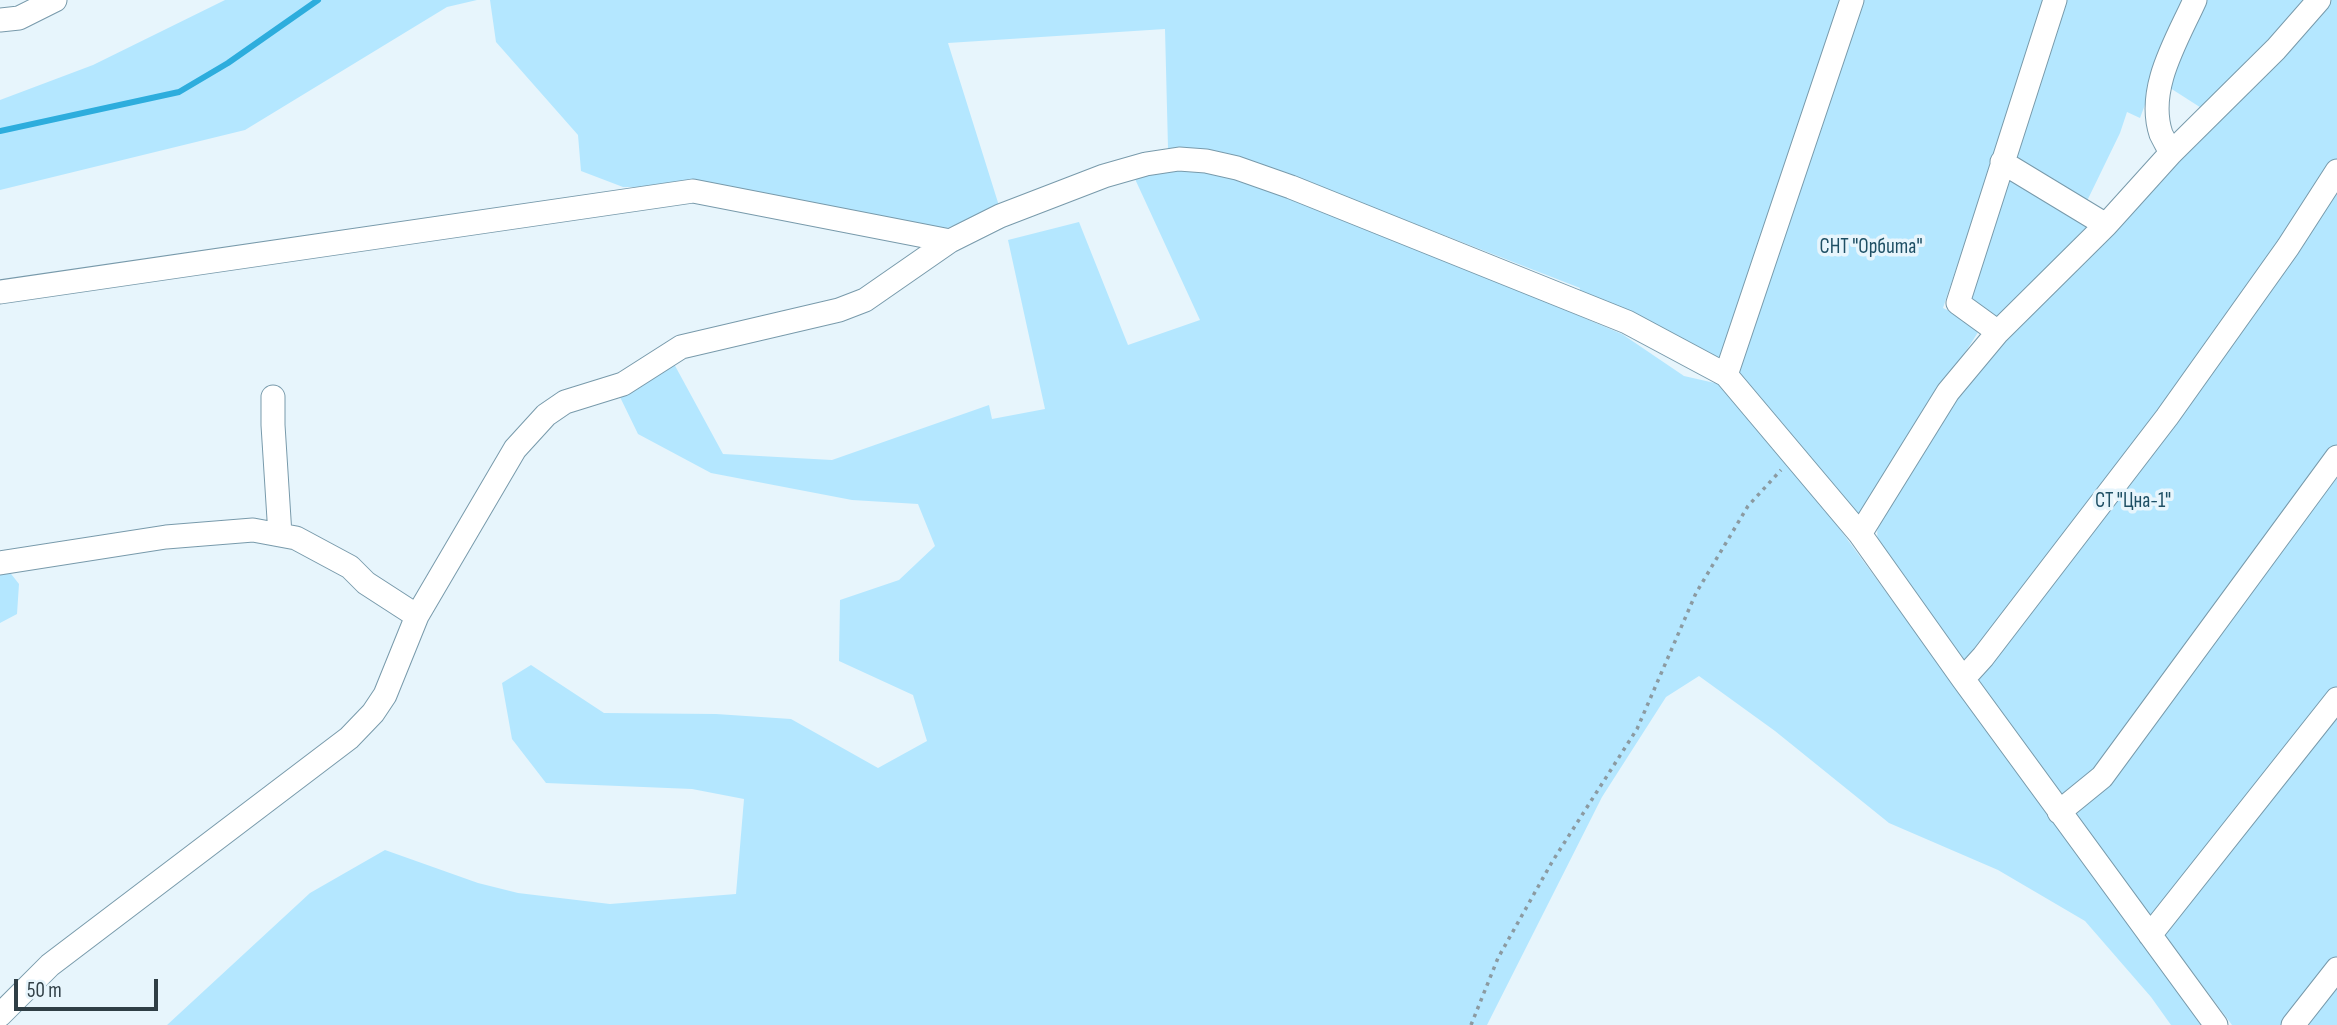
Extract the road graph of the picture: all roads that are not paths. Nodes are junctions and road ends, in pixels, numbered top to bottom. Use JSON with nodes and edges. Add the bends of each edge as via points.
{"nodes":[{"id":1,"x":55,"y":0,"type":"edge"},
{"id":2,"x":1852,"y":0,"type":"edge"},
{"id":3,"x":2054,"y":0,"type":"edge"},
{"id":4,"x":2195,"y":0,"type":"edge"},
{"id":5,"x":2319,"y":0,"type":"edge"},
{"id":6,"x":0,"y":20,"type":"edge"},
{"id":7,"x":2171,"y":153,"type":"junction"},
{"id":8,"x":2002,"y":162,"type":"junction"},
{"id":9,"x":2337,"y":171,"type":"edge"},
{"id":10,"x":2106,"y":225,"type":"junction"},
{"id":11,"x":950,"y":241,"type":"junction"},
{"id":12,"x":0,"y":292,"type":"edge"},
{"id":13,"x":1998,"y":332,"type":"junction"},
{"id":14,"x":1727,"y":375,"type":"junction"},
{"id":15,"x":273,"y":397,"type":"dead end"},
{"id":16,"x":2337,"y":457,"type":"edge"},
{"id":17,"x":1860,"y":534,"type":"junction"},
{"id":18,"x":280,"y":535,"type":"junction"},
{"id":19,"x":0,"y":563,"type":"edge"},
{"id":20,"x":417,"y":616,"type":"junction"},
{"id":21,"x":1963,"y":679,"type":"junction"},
{"id":22,"x":2337,"y":699,"type":"edge"},
{"id":23,"x":2059,"y":812,"type":"junction"},
{"id":24,"x":2150,"y":935,"type":"junction"},
{"id":25,"x":2337,"y":969,"type":"edge"},
{"id":26,"x":0,"y":1015,"type":"edge"},
{"id":27,"x":2216,"y":1025,"type":"edge"},
{"id":28,"x":2293,"y":1025,"type":"edge"}],
"edges":[{"from":1,"to":6,"type":"street","via":[[19,18]]},
{"from":2,"to":14,"type":"street"},
{"from":3,"to":8,"type":"street"},
{"from":4,"to":7,"type":"street","via":[[2157,99],[2161,133]]},
{"from":5,"to":7,"type":"street"},
{"from":7,"to":10,"type":"street"},
{"from":8,"to":10,"type":"street"},
{"from":8,"to":13,"type":"street","via":[[1958,303]]},
{"from":9,"to":21,"type":"street","via":[[2167,416]]},
{"from":10,"to":13,"type":"street"},
{"from":11,"to":12,"type":"street","via":[[693,191]]},
{"from":11,"to":14,"type":"street","via":[[1000,216],[1104,176],[1179,159],[1206,161],[1291,187],[1614,317]]},
{"from":11,"to":20,"type":"street","via":[[865,300],[681,347],[623,384],[565,402],[546,415],[515,449]]},
{"from":13,"to":17,"type":"street","via":[[1948,392]]},
{"from":14,"to":17,"type":"street"},
{"from":15,"to":18,"type":"street"},
{"from":16,"to":23,"type":"street","via":[[2102,777]]},
{"from":17,"to":21,"type":"street"},
{"from":18,"to":19,"type":"street","via":[[253,530],[166,537]]},
{"from":18,"to":20,"type":"street","via":[[296,538],[351,567],[366,583]]},
{"from":20,"to":26,"type":"street","via":[[385,695],[349,738],[50,965]]},
{"from":21,"to":23,"type":"street"},
{"from":22,"to":24,"type":"street"},
{"from":23,"to":24,"type":"street"},
{"from":24,"to":27,"type":"street"},
{"from":25,"to":28,"type":"street"}]}
